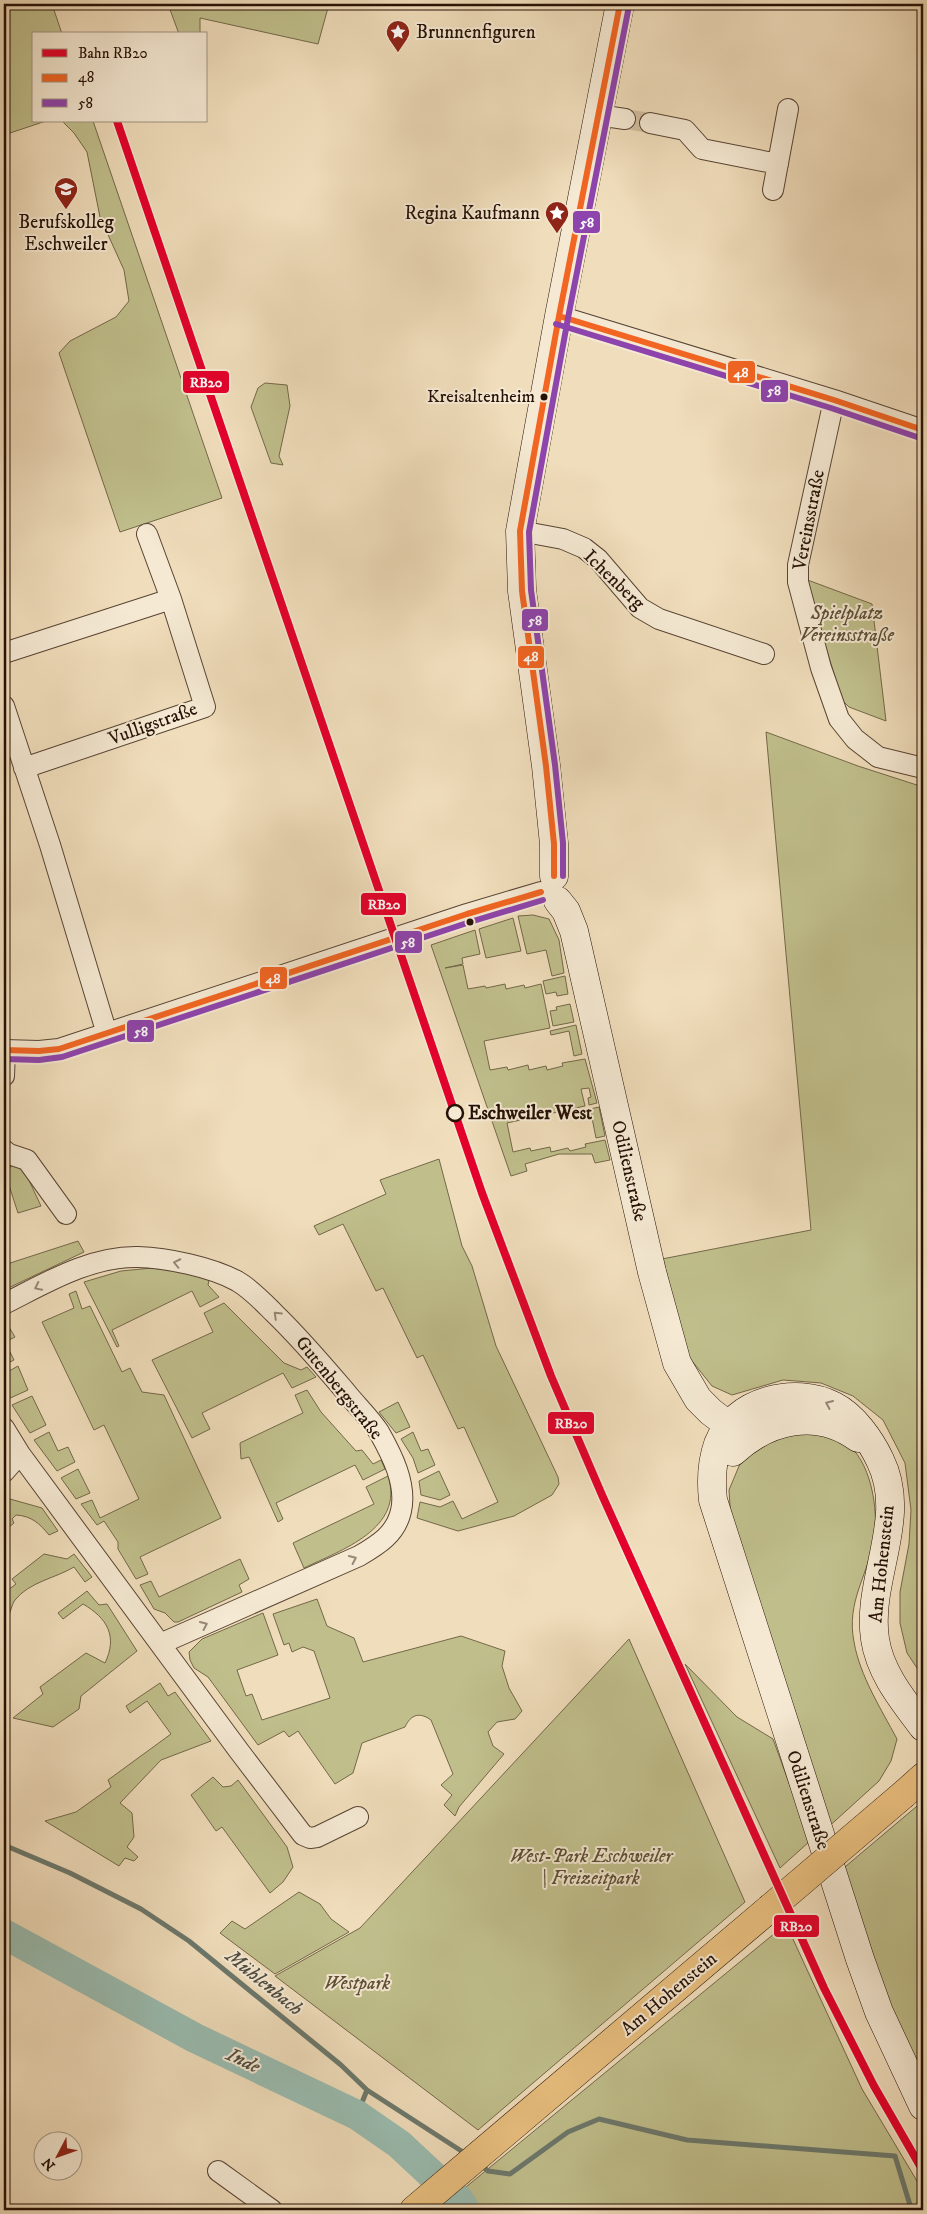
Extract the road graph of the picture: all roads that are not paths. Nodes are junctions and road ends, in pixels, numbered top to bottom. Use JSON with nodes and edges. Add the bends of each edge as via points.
{"nodes":[{"id":1,"x":620,"y":4,"type":"edge"},
{"id":2,"x":788,"y":109,"type":"dead end"},
{"id":3,"x":598,"y":115,"type":"junction"},
{"id":4,"x":625,"y":119,"type":"tunnel mouth"},
{"id":5,"x":650,"y":124,"type":"tunnel mouth"},
{"id":6,"x":773,"y":164,"type":"junction"},
{"id":7,"x":773,"y":190,"type":"dead end"},
{"id":8,"x":559,"y":316,"type":"junction"},
{"id":9,"x":834,"y":400,"type":"junction"},
{"id":10,"x":923,"y":430,"type":"edge"},
{"id":11,"x":520,"y":531,"type":"junction"},
{"id":12,"x":147,"y":534,"type":"dead end"},
{"id":13,"x":171,"y":600,"type":"junction"},
{"id":14,"x":4,"y":653,"type":"edge"},
{"id":15,"x":764,"y":654,"type":"dead end"},
{"id":16,"x":4,"y":706,"type":"edge"},
{"id":17,"x":24,"y":768,"type":"junction"},
{"id":18,"x":923,"y":768,"type":"edge"},
{"id":19,"x":551,"y":890,"type":"junction"},
{"id":20,"x":107,"y":1034,"type":"junction"},
{"id":21,"x":5,"y":1050,"type":"edge"},
{"id":22,"x":4,"y":1076,"type":"edge"},
{"id":23,"x":4,"y":1150,"type":"edge"},
{"id":24,"x":66,"y":1214,"type":"dead end"},
{"id":25,"x":4,"y":1304,"type":"edge"},
{"id":26,"x":4,"y":1428,"type":"edge"},
{"id":27,"x":738,"y":1432,"type":"junction"},
{"id":28,"x":20,"y":1454,"type":"junction"},
{"id":29,"x":4,"y":1472,"type":"edge"},
{"id":30,"x":160,"y":1644,"type":"junction"},
{"id":31,"x":923,"y":1727,"type":"edge"},
{"id":32,"x":913,"y":1785,"type":"edge"},
{"id":33,"x":358,"y":1816,"type":"dead end"},
{"id":34,"x":923,"y":2106,"type":"edge"},
{"id":35,"x":218,"y":2171,"type":"dead end"},
{"id":36,"x":272,"y":2210,"type":"edge"},
{"id":37,"x":414,"y":2210,"type":"edge"}],
"edges":[{"from":1,"to":3,"type":"main road"},
{"from":2,"to":6,"type":"street"},
{"from":3,"to":4,"type":"street"},
{"from":3,"to":8,"type":"main road"},
{"from":5,"to":6,"type":"street","via":[[685,130],[702,149]]},
{"from":6,"to":7,"type":"street"},
{"from":8,"to":9,"type":"street"},
{"from":8,"to":11,"type":"main road"},
{"from":9,"to":10,"type":"street"},
{"from":9,"to":18,"type":"street","name":"Vereinsstraße","via":[[798,565],[798,582],[821,668],[839,719],[855,739],[878,757]]},
{"from":11,"to":15,"type":"street","name":"Ichenberg","via":[[563,539],[584,548],[598,559],[640,608],[659,619]]},
{"from":11,"to":19,"type":"main road","via":[[522,591],[554,844]]},
{"from":12,"to":13,"type":"street","name":"Vulligstraße"},
{"from":13,"to":14,"type":"street"},
{"from":13,"to":17,"type":"street","name":"Vulligstraße","via":[[205,707]]},
{"from":16,"to":17,"type":"street"},
{"from":17,"to":20,"type":"street"},
{"from":19,"to":20,"type":"street","via":[[459,916]]},
{"from":19,"to":27,"type":"main road","name":"Odilienstraße","via":[[566,911],[574,930],[654,1280],[677,1362],[698,1399]]},
{"from":20,"to":21,"type":"street","via":[[59,1049]]},
{"from":21,"to":22,"type":"street"},
{"from":23,"to":24,"type":"street","via":[[27,1160]]},
{"from":30,"to":25,"type":"street","name":"Gutenbergstraße","one_way":true,"via":[[359,1556],[386,1538],[398,1523],[402,1509],[402,1493],[392,1457],[378,1430],[300,1338],[261,1300],[239,1282],[224,1275],[159,1259],[112,1259],[73,1270]]},
{"from":26,"to":28,"type":"street"},
{"from":27,"to":31,"type":"main road","name":"Am Hohenstein","via":[[742,1413],[778,1398],[799,1396],[835,1406],[851,1418],[875,1450],[888,1489],[890,1516],[875,1607],[875,1638],[887,1676]]},
{"from":27,"to":34,"type":"main road","name":"Odilienstraße","via":[[718,1443],[713,1464],[713,1500],[719,1524],[860,1959]]},
{"from":28,"to":29,"type":"street"},
{"from":28,"to":30,"type":"street"},
{"from":30,"to":33,"type":"street","via":[[303,1835],[317,1837]]},
{"from":32,"to":37,"type":"main road","name":"Am Hohenstein","bridge":true},
{"from":35,"to":36,"type":"street"}]}
